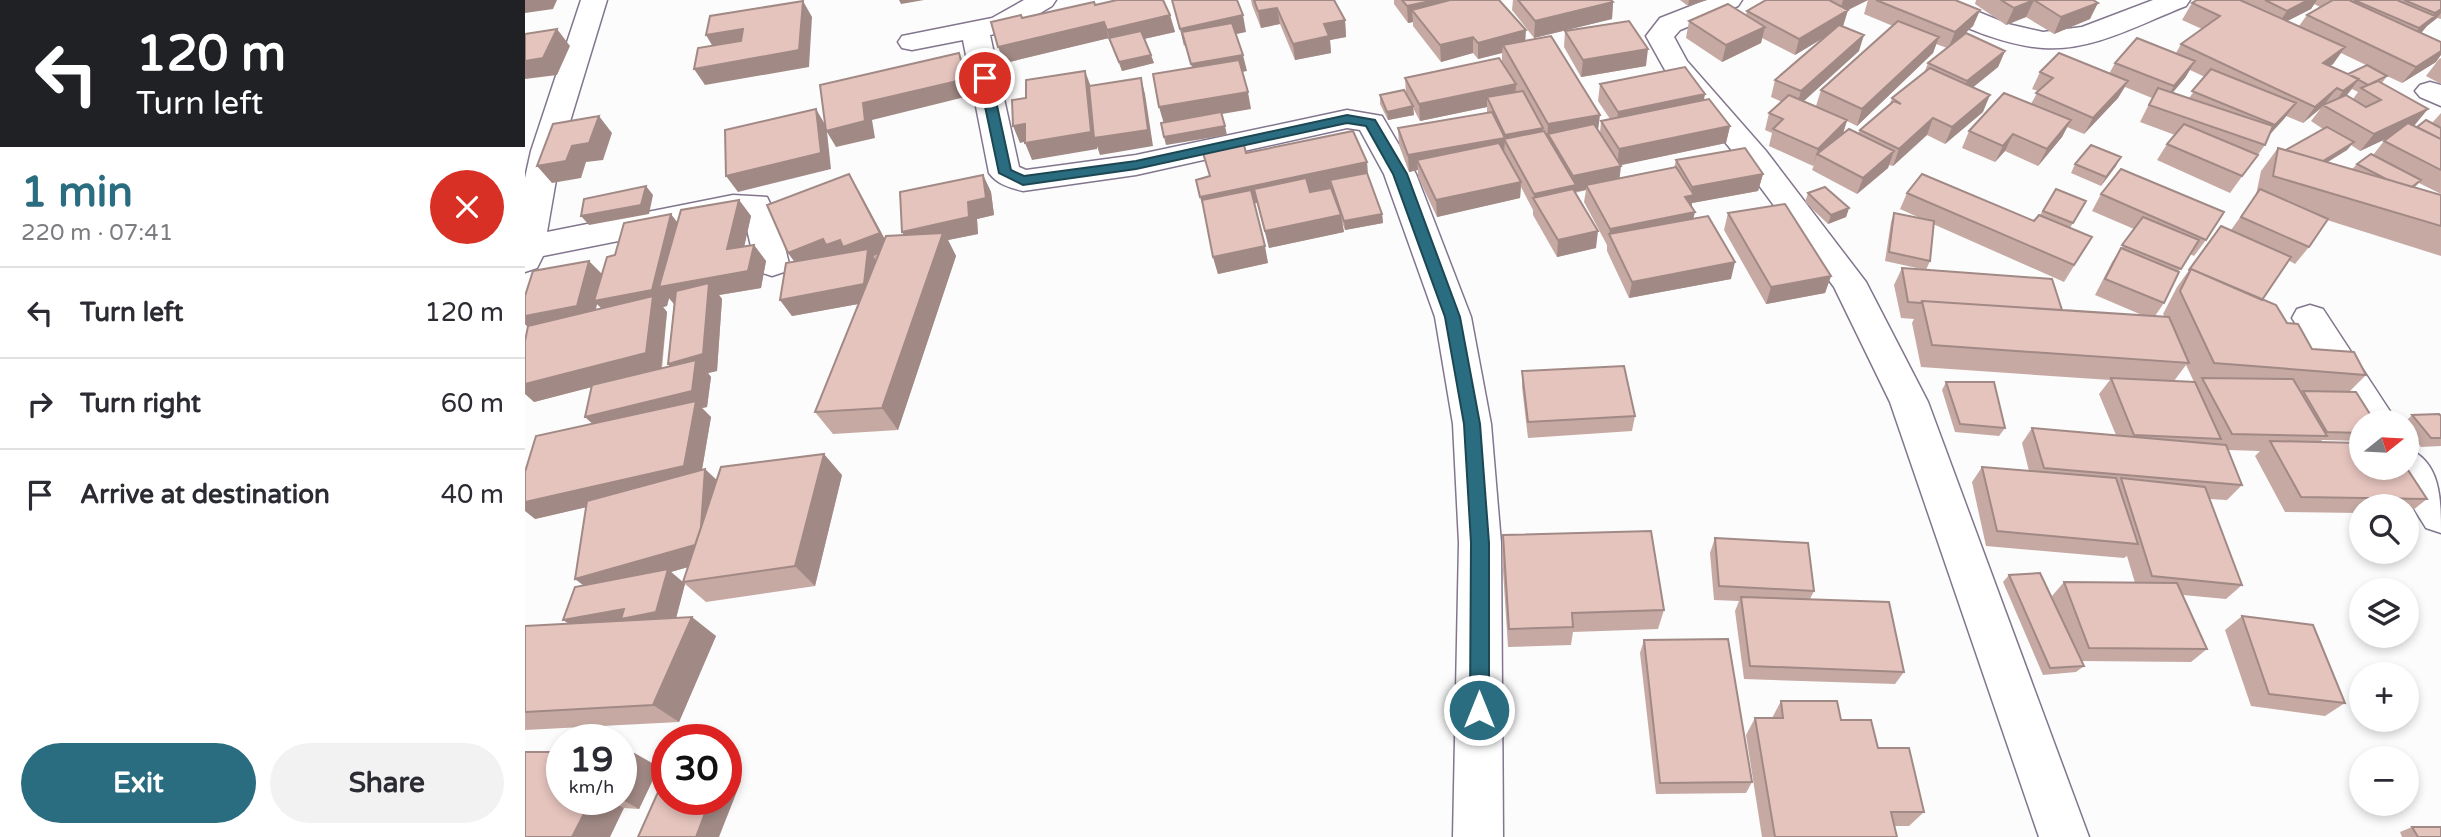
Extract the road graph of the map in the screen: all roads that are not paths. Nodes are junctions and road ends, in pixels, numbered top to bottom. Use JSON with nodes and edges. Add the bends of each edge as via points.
{"nodes":[{"id":1,"x":594,"y":0,"type":"edge"},
{"id":2,"x":1043,"y":0,"type":"edge"},
{"id":3,"x":1729,"y":0,"type":"edge"},
{"id":4,"x":1926,"y":0,"type":"edge"},
{"id":5,"x":2177,"y":0,"type":"edge"},
{"id":6,"x":975,"y":31,"type":"junction"},
{"id":7,"x":912,"y":43,"type":"dead end"},
{"id":8,"x":526,"y":254,"type":"edge"},
{"id":9,"x":772,"y":264,"type":"dead end"},
{"id":10,"x":2310,"y":318,"type":"dead end"},
{"id":11,"x":2370,"y":410,"type":"edge"},
{"id":12,"x":2417,"y":480,"type":"edge"},
{"id":13,"x":2441,"y":516,"type":"edge"},
{"id":14,"x":1478,"y":837,"type":"edge"},
{"id":15,"x":2064,"y":837,"type":"edge"}],
"edges":[{"from":1,"to":8,"type":"street","via":[[546,151]]},
{"from":2,"to":6,"type":"street","via":[[1000,25]]},
{"from":3,"to":15,"type":"street","via":[[1670,24],[1660,36],[1675,64],[1755,158],[1849,282],[1909,402]]},
{"from":4,"to":5,"type":"street","via":[[2044,40],[2077,36]]},
{"from":6,"to":7,"type":"street"},
{"from":6,"to":14,"type":"street","via":[[1005,173],[1023,181],[1136,165],[1347,119],[1371,123],[1400,174],[1453,317],[1472,424],[1480,543]]},
{"from":8,"to":9,"type":"street","via":[[733,206],[756,205]]},
{"from":10,"to":11,"type":"street"},
{"from":12,"to":13,"type":"street"}]}
